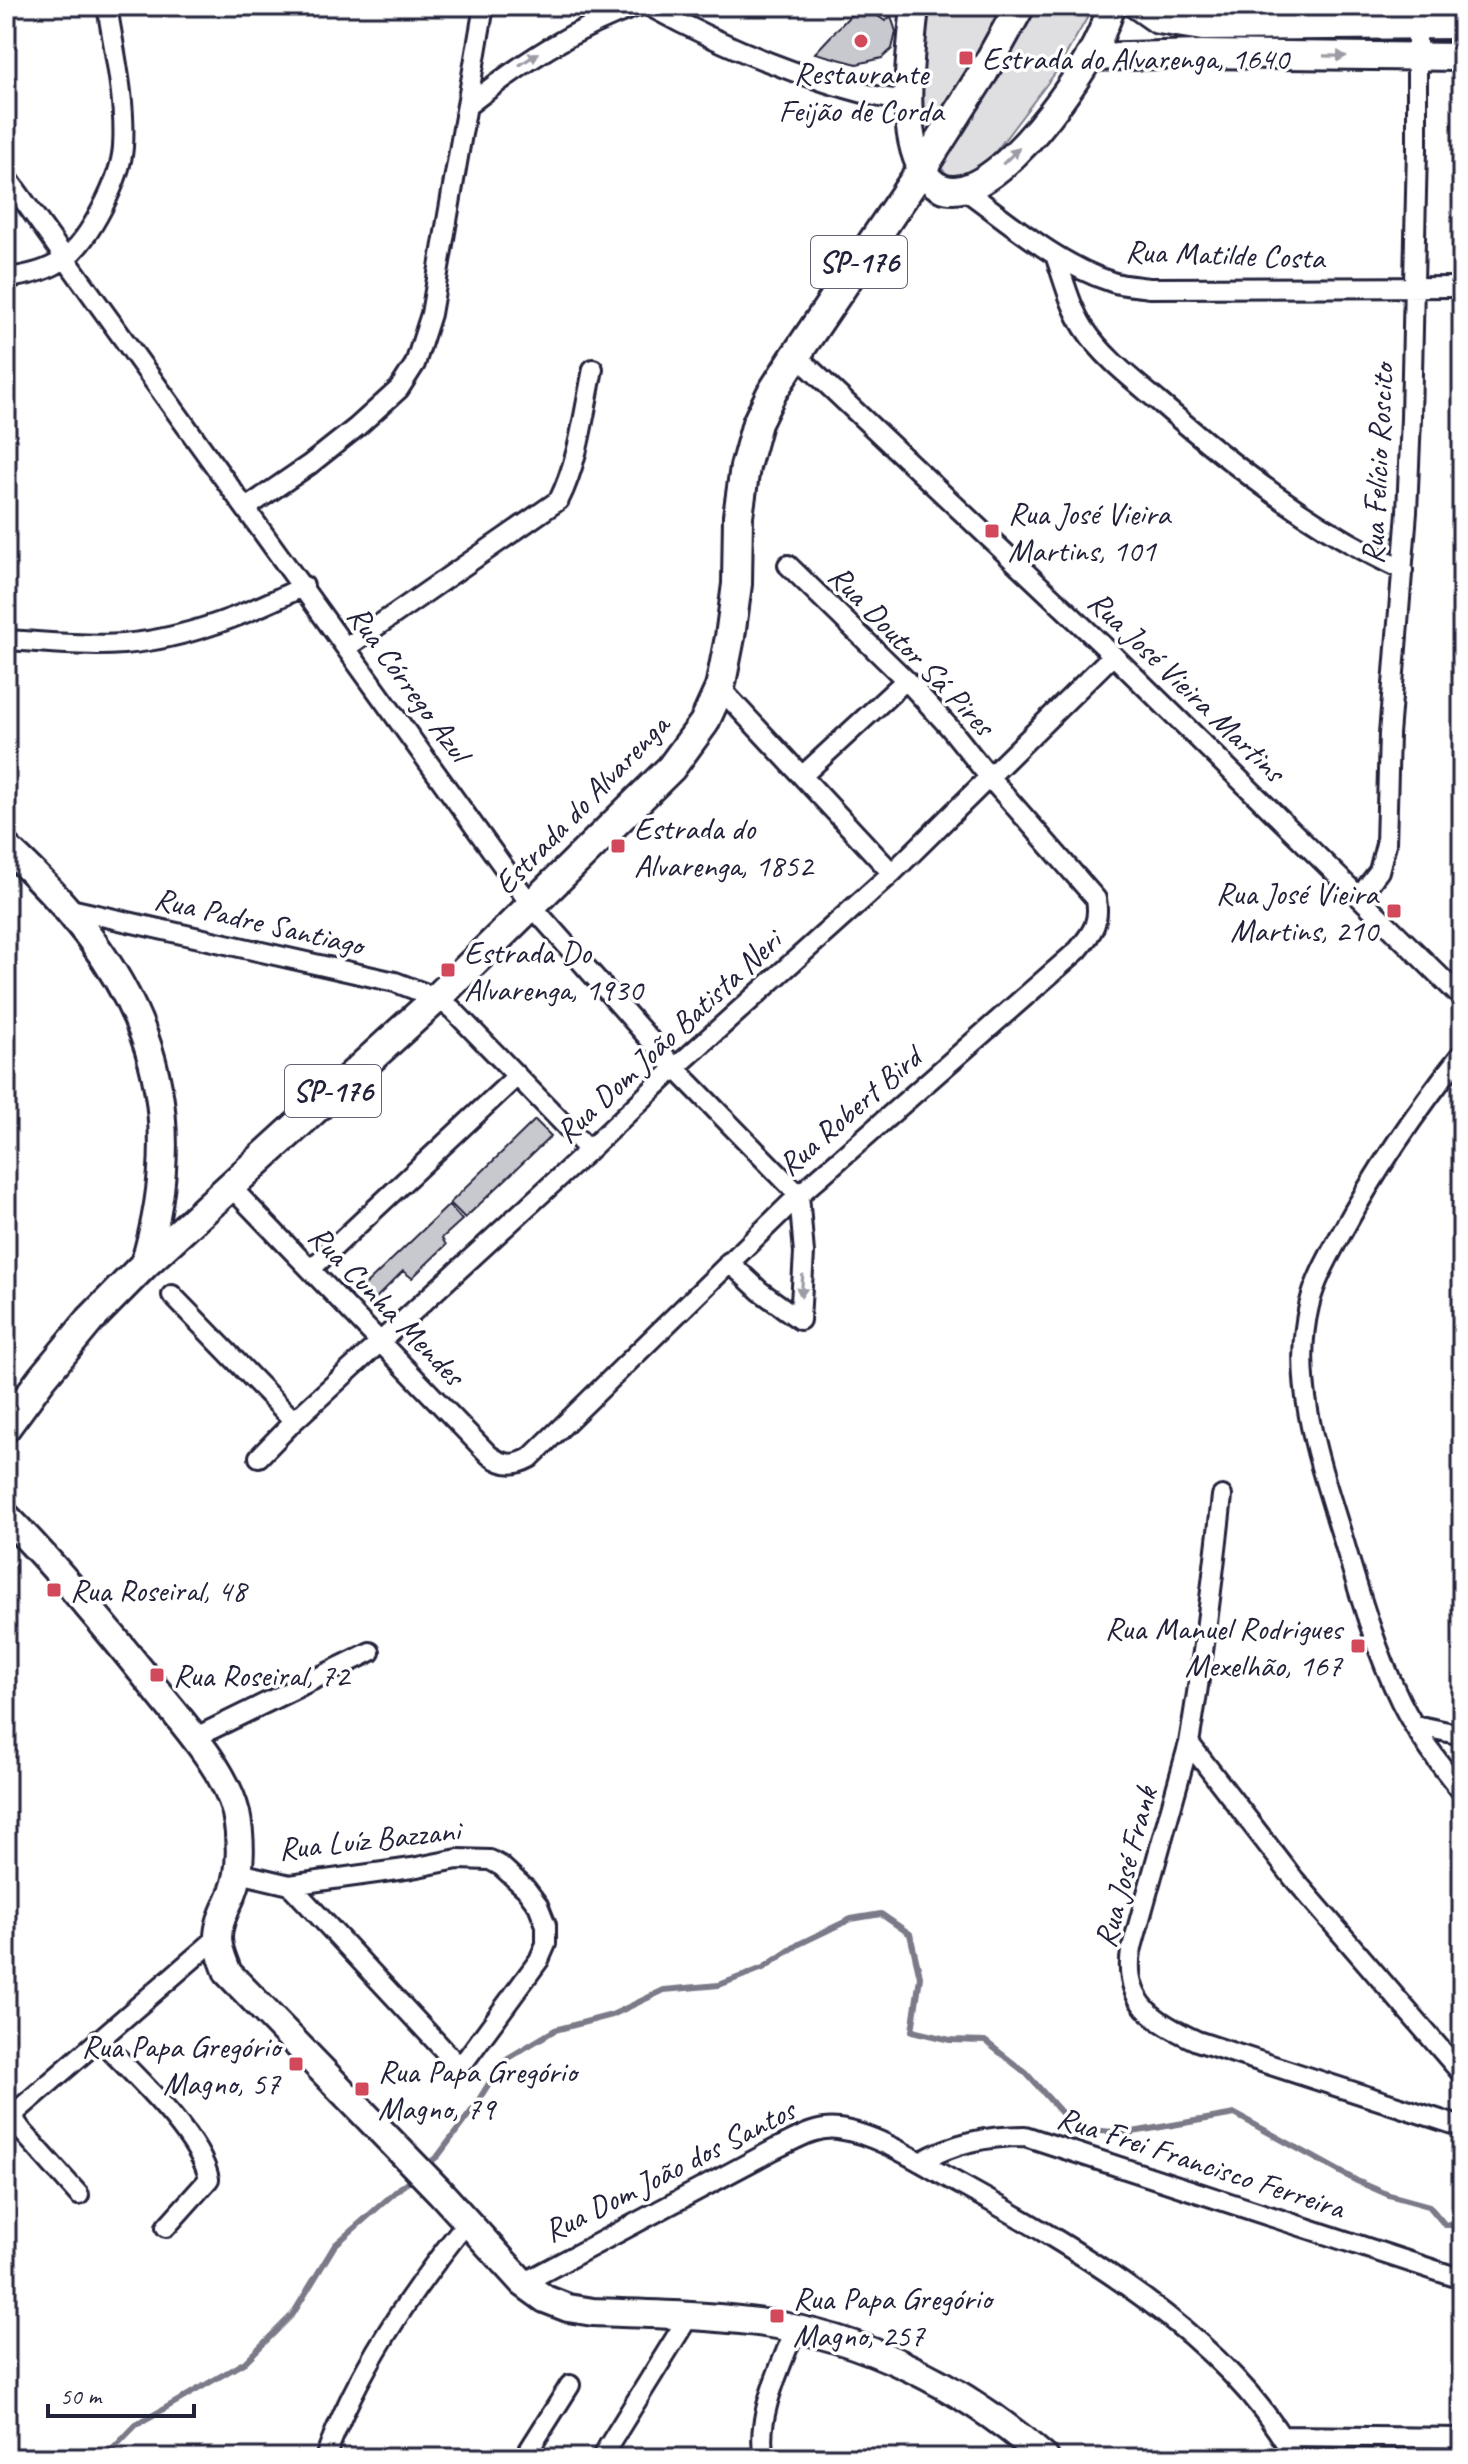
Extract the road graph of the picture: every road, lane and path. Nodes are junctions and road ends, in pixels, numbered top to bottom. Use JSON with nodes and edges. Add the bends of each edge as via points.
{"nodes":[{"id":1,"x":107,"y":6,"type":"edge"},
{"id":2,"x":484,"y":6,"type":"edge"},
{"id":3,"x":638,"y":6,"type":"edge"},
{"id":4,"x":649,"y":6,"type":"edge"},
{"id":5,"x":915,"y":6,"type":"edge"},
{"id":6,"x":1020,"y":6,"type":"edge"},
{"id":7,"x":1112,"y":6,"type":"edge"},
{"id":8,"x":1138,"y":6,"type":"edge"},
{"id":9,"x":1417,"y":25,"type":"junction"},
{"id":10,"x":1462,"y":25,"type":"edge"},
{"id":11,"x":1202,"y":27,"type":"junction"},
{"id":12,"x":1201,"y":54,"type":"junction"},
{"id":13,"x":1089,"y":57,"type":"junction"},
{"id":14,"x":1418,"y":57,"type":"junction"},
{"id":15,"x":1462,"y":57,"type":"edge"},
{"id":16,"x":909,"y":100,"type":"junction"},
{"id":17,"x":467,"y":106,"type":"junction"},
{"id":18,"x":922,"y":169,"type":"junction"},
{"id":19,"x":6,"y":176,"type":"edge"},
{"id":20,"x":965,"y":190,"type":"junction"},
{"id":21,"x":1055,"y":255,"type":"junction"},
{"id":22,"x":64,"y":259,"type":"junction"},
{"id":23,"x":6,"y":278,"type":"edge"},
{"id":24,"x":1415,"y":287,"type":"junction"},
{"id":25,"x":1462,"y":287,"type":"edge"},
{"id":26,"x":796,"y":355,"type":"junction"},
{"id":27,"x":593,"y":369,"type":"dead end"},
{"id":28,"x":246,"y":508,"type":"junction"},
{"id":29,"x":788,"y":565,"type":"dead end"},
{"id":30,"x":1403,"y":570,"type":"junction"},
{"id":31,"x":304,"y":586,"type":"junction"},
{"id":32,"x":6,"y":640,"type":"edge"},
{"id":33,"x":347,"y":647,"type":"junction"},
{"id":34,"x":1113,"y":655,"type":"junction"},
{"id":35,"x":906,"y":680,"type":"junction"},
{"id":36,"x":720,"y":688,"type":"junction"},
{"id":37,"x":802,"y":776,"type":"junction"},
{"id":38,"x":990,"y":778,"type":"junction"},
{"id":39,"x":9,"y":854,"type":"edge"},
{"id":40,"x":892,"y":873,"type":"junction"},
{"id":41,"x":1360,"y":896,"type":"junction"},
{"id":42,"x":531,"y":905,"type":"junction"},
{"id":43,"x":66,"y":908,"type":"junction"},
{"id":44,"x":437,"y":998,"type":"junction"},
{"id":45,"x":1462,"y":998,"type":"edge"},
{"id":46,"x":1462,"y":1053,"type":"edge"},
{"id":47,"x":675,"y":1068,"type":"junction"},
{"id":48,"x":517,"y":1076,"type":"junction"},
{"id":49,"x":589,"y":1150,"type":"junction"},
{"id":50,"x":229,"y":1185,"type":"junction"},
{"id":51,"x":160,"y":1191,"type":"junction"},
{"id":52,"x":799,"y":1195,"type":"junction"},
{"id":53,"x":181,"y":1230,"type":"junction"},
{"id":54,"x":729,"y":1262,"type":"junction"},
{"id":55,"x":144,"y":1265,"type":"junction"},
{"id":56,"x":311,"y":1269,"type":"junction"},
{"id":57,"x":172,"y":1295,"type":"dead end"},
{"id":58,"x":380,"y":1342,"type":"junction"},
{"id":59,"x":294,"y":1421,"type":"junction"},
{"id":60,"x":6,"y":1427,"type":"edge"},
{"id":61,"x":259,"y":1457,"type":"dead end"},
{"id":62,"x":505,"y":1463,"type":"joint"},
{"id":63,"x":1222,"y":1496,"type":"dead end"},
{"id":64,"x":6,"y":1516,"type":"edge"},
{"id":65,"x":370,"y":1652,"type":"dead end"},
{"id":66,"x":1415,"y":1725,"type":"junction"},
{"id":67,"x":1462,"y":1735,"type":"edge"},
{"id":68,"x":194,"y":1738,"type":"junction"},
{"id":69,"x":1189,"y":1743,"type":"junction"},
{"id":70,"x":1462,"y":1792,"type":"edge"},
{"id":71,"x":239,"y":1873,"type":"junction"},
{"id":72,"x":290,"y":1885,"type":"junction"},
{"id":73,"x":218,"y":1937,"type":"junction"},
{"id":74,"x":99,"y":2039,"type":"junction"},
{"id":75,"x":1462,"y":2074,"type":"edge"},
{"id":76,"x":1462,"y":2127,"type":"edge"},
{"id":77,"x":920,"y":2162,"type":"junction"},
{"id":78,"x":79,"y":2195,"type":"dead end"},
{"id":79,"x":467,"y":2222,"type":"junction"},
{"id":80,"x":166,"y":2227,"type":"dead end"},
{"id":81,"x":1462,"y":2279,"type":"edge"},
{"id":82,"x":523,"y":2283,"type":"junction"},
{"id":83,"x":689,"y":2316,"type":"junction"},
{"id":84,"x":795,"y":2329,"type":"junction"},
{"id":85,"x":570,"y":2385,"type":"dead end"},
{"id":86,"x":1282,"y":2436,"type":"junction"},
{"id":87,"x":1462,"y":2438,"type":"edge"},
{"id":88,"x":325,"y":2458,"type":"edge"},
{"id":89,"x":524,"y":2458,"type":"edge"},
{"id":90,"x":601,"y":2458,"type":"edge"},
{"id":91,"x":764,"y":2458,"type":"edge"},
{"id":92,"x":1045,"y":2458,"type":"edge"},
{"id":93,"x":1294,"y":2458,"type":"edge"}],
"edges":[{"from":1,"to":22,"type":"street","via":[[123,148],[113,188]]},
{"from":2,"to":17,"type":"street"},
{"from":17,"to":3,"type":"street","one_way":true,"via":[[562,39]]},
{"from":4,"to":16,"type":"street","via":[[699,34],[809,77]]},
{"from":5,"to":16,"type":"street"},
{"from":6,"to":18,"type":"main road","name":"Estrada do Alvarenga","number":"SP-176"},
{"from":7,"to":13,"type":"street"},
{"from":8,"to":11,"type":"street","via":[[1158,20]]},
{"from":9,"to":10,"type":"street"},
{"from":9,"to":11,"type":"street"},
{"from":9,"to":14,"type":"street","name":"Rua Felício Roscito"},
{"from":11,"to":12,"type":"street"},
{"from":12,"to":13,"type":"street"},
{"from":12,"to":14,"type":"street","one_way":true},
{"from":20,"to":13,"type":"street","one_way":true,"via":[[981,183],[1026,141]]},
{"from":14,"to":15,"type":"street"},
{"from":14,"to":24,"type":"street","name":"Rua Felício Roscito"},
{"from":16,"to":18,"type":"street","via":[[915,154]]},
{"from":17,"to":28,"type":"street","via":[[431,314],[415,364],[399,389],[357,427]]},
{"from":18,"to":20,"type":"street","via":[[946,191]]},
{"from":18,"to":26,"type":"main road","name":"Estrada do Alvarenga","number":"SP-176"},
{"from":19,"to":22,"type":"street","name":"Rua Córrego Azul"},
{"from":20,"to":21,"type":"street","name":"Rua Matilde Costa"},
{"from":21,"to":24,"type":"street","name":"Rua Matilde Costa","via":[[1116,284],[1149,288]]},
{"from":21,"to":30,"type":"street","via":[[1084,328],[1130,377],[1238,468],[1344,539]]},
{"from":22,"to":23,"type":"street","via":[[29,275]]},
{"from":22,"to":28,"type":"street","name":"Rua Córrego Azul"},
{"from":24,"to":25,"type":"street","name":"Rua Matilde Costa"},
{"from":24,"to":30,"type":"street","name":"Rua Felício Roscito"},
{"from":26,"to":34,"type":"street","name":"Rua José Vieira Martins"},
{"from":26,"to":36,"type":"main road","name":"Estrada do Alvarenga","number":"SP-176","via":[[757,423],[745,467],[737,584]]},
{"from":27,"to":33,"type":"street","via":[[574,460],[559,500]]},
{"from":28,"to":31,"type":"street","name":"Rua Córrego Azul"},
{"from":29,"to":35,"type":"street","name":"Rua Doutor Sá Pires"},
{"from":30,"to":41,"type":"street","name":"Rua Felício Roscito","via":[[1386,844],[1379,871]]},
{"from":31,"to":32,"type":"street","via":[[262,607],[188,632],[123,644]]},
{"from":31,"to":33,"type":"street","name":"Rua Córrego Azul"},
{"from":33,"to":42,"type":"street","name":"Rua Córrego Azul"},
{"from":34,"to":38,"type":"street","name":"Rua Dom João Batista Neri"},
{"from":34,"to":41,"type":"street","name":"Rua José Vieira Martins"},
{"from":35,"to":37,"type":"street"},
{"from":35,"to":38,"type":"street","name":"Rua Doutor Sá Pires"},
{"from":36,"to":37,"type":"street"},
{"from":36,"to":42,"type":"main road","name":"Estrada do Alvarenga","number":"SP-176","via":[[704,723],[671,768]]},
{"from":37,"to":40,"type":"street"},
{"from":38,"to":40,"type":"street","name":"Rua Dom João Batista Neri"},
{"from":38,"to":52,"type":"street","name":"Rua Robert Bird","via":[[1096,899],[1095,931]]},
{"from":39,"to":43,"type":"street"},
{"from":40,"to":47,"type":"street","name":"Rua Dom João Batista Neri"},
{"from":41,"to":45,"type":"street","name":"Rua José Vieira Martins"},
{"from":42,"to":44,"type":"main road","name":"Estrada do Alvarenga","number":"SP-176"},
{"from":42,"to":47,"type":"street","name":"Rua Córrego Azul"},
{"from":43,"to":44,"type":"street","name":"Rua Padre Santiago","via":[[380,979]]},
{"from":43,"to":51,"type":"street","via":[[103,953],[146,1038],[163,1129]]},
{"from":44,"to":48,"type":"street"},
{"from":44,"to":50,"type":"main road","name":"Estrada do Alvarenga","number":"SP-176"},
{"from":46,"to":66,"type":"street","via":[[1359,1201],[1309,1302],[1303,1337],[1302,1371],[1325,1480],[1372,1634]]},
{"from":47,"to":49,"type":"street","name":"Rua Dom João Batista Neri"},
{"from":47,"to":52,"type":"street","name":"Rua Córrego Azul"},
{"from":48,"to":49,"type":"street"},
{"from":48,"to":56,"type":"street"},
{"from":49,"to":58,"type":"street","name":"Rua Dom João Batista Neri"},
{"from":50,"to":53,"type":"main road","name":"Estrada do Alvarenga","number":"SP-176"},
{"from":50,"to":56,"type":"street","name":"Rua Cunha Mendes"},
{"from":51,"to":53,"type":"street","via":[[168,1218]]},
{"from":51,"to":55,"type":"street"},
{"from":52,"to":54,"type":"street","name":"Rua Robert Bird"},
{"from":52,"to":54,"type":"street","one_way":true,"via":[[804,1253],[800,1320]]},
{"from":53,"to":55,"type":"main road","name":"Estrada do Alvarenga","number":"SP-176"},
{"from":54,"to":62,"type":"street","name":"Rua Robert Bird","via":[[530,1458]]},
{"from":55,"to":60,"type":"main road","name":"Estrada do Alvarenga","number":"SP-176","via":[[90,1320]]},
{"from":56,"to":58,"type":"street","name":"Rua Cunha Mendes"},
{"from":57,"to":59,"type":"street"},
{"from":58,"to":59,"type":"street","name":"Rua Dom João Batista Neri"},
{"from":58,"to":62,"type":"street","name":"Rua Cunha Mendes","via":[[489,1455]]},
{"from":59,"to":61,"type":"street","name":"Rua Dom João Batista Neri"},
{"from":63,"to":69,"type":"street","name":"Rua José Frank"},
{"from":64,"to":68,"type":"street"},
{"from":65,"to":68,"type":"street"},
{"from":66,"to":67,"type":"street"},
{"from":66,"to":70,"type":"street"},
{"from":68,"to":71,"type":"street","via":[[236,1813]]},
{"from":69,"to":75,"type":"street","via":[[1294,1879]]},
{"from":69,"to":76,"type":"street","name":"Rua José Frank","via":[[1131,1951],[1129,1975],[1145,2009],[1163,2025],[1197,2041]]},
{"from":71,"to":72,"type":"street","name":"Rua Luíz Bazzani"},
{"from":71,"to":73,"type":"street"},
{"from":72,"to":72,"type":"street","name":"Rua Luíz Bazzani","via":[[476,1857],[490,1860],[538,1905],[546,1944],[506,2006],[459,2063]]},
{"from":73,"to":74,"type":"street"},
{"from":73,"to":79,"type":"street","name":"Rua Dom João dos Santos","via":[[228,1973]]},
{"from":74,"to":78,"type":"street","via":[[22,2105],[14,2118]]},
{"from":74,"to":80,"type":"street","via":[[158,2101],[206,2166],[209,2179]]},
{"from":77,"to":81,"type":"street","name":"Rua Frei Francisco Ferreira","via":[[964,2142],[1025,2136]]},
{"from":77,"to":82,"type":"street","name":"Rua Dom João dos Santos","via":[[849,2131],[817,2130]]},
{"from":77,"to":86,"type":"street","name":"Rua Dom João dos Santos","via":[[1063,2243],[1129,2289],[1203,2346]]},
{"from":79,"to":82,"type":"street","name":"Rua Dom João dos Santos"},
{"from":79,"to":88,"type":"street","via":[[424,2276],[364,2372]]},
{"from":82,"to":83,"type":"street","via":[[568,2308]]},
{"from":83,"to":84,"type":"street"},
{"from":83,"to":90,"type":"street"},
{"from":84,"to":91,"type":"street","via":[[767,2410]]},
{"from":84,"to":92,"type":"street","via":[[910,2367],[959,2393]]},
{"from":85,"to":89,"type":"street"},
{"from":86,"to":87,"type":"street"},
{"from":86,"to":93,"type":"street","name":"Rua Dom João dos Santos"}]}
